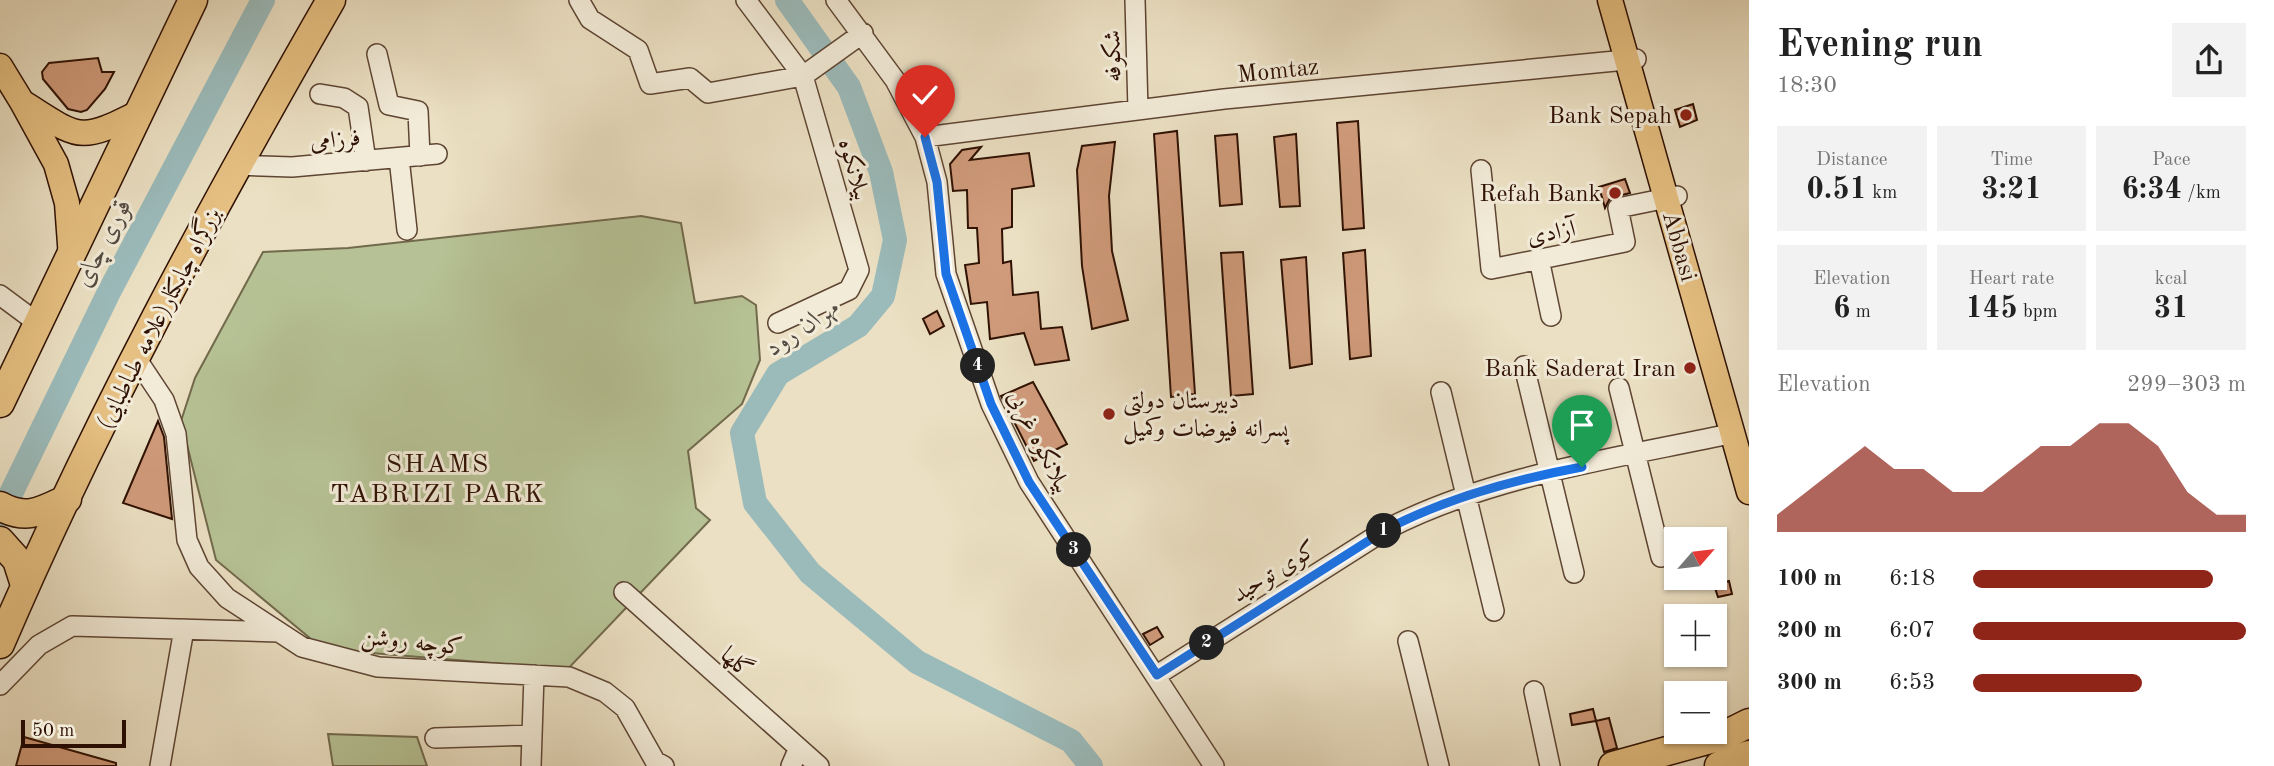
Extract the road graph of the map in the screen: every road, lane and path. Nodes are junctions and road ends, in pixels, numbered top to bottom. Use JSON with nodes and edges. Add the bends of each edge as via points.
{"nodes":[{"id":1,"x":193,"y":0,"type":"edge"},
{"id":2,"x":331,"y":0,"type":"edge"},
{"id":3,"x":579,"y":0,"type":"edge"},
{"id":4,"x":746,"y":0,"type":"edge"},
{"id":5,"x":836,"y":0,"type":"edge"},
{"id":6,"x":1135,"y":0,"type":"edge"},
{"id":7,"x":1611,"y":0,"type":"edge"},
{"id":8,"x":1620,"y":0,"type":"edge"},
{"id":9,"x":863,"y":33,"type":"junction"},
{"id":10,"x":376,"y":54,"type":"dead end"},
{"id":11,"x":1632,"y":59,"type":"junction"},
{"id":12,"x":0,"y":66,"type":"edge"},
{"id":13,"x":803,"y":76,"type":"junction"},
{"id":14,"x":320,"y":94,"type":"dead end"},
{"id":15,"x":22,"y":102,"type":"junction"},
{"id":16,"x":1138,"y":110,"type":"junction"},
{"id":17,"x":140,"y":111,"type":"junction"},
{"id":18,"x":925,"y":137,"type":"junction"},
{"id":19,"x":399,"y":158,"type":"junction"},
{"id":20,"x":366,"y":161,"type":"junction"},
{"id":21,"x":236,"y":165,"type":"junction"},
{"id":22,"x":1481,"y":170,"type":"dead end"},
{"id":23,"x":1672,"y":197,"type":"junction"},
{"id":24,"x":407,"y":230,"type":"dead end"},
{"id":25,"x":71,"y":258,"type":"junction"},
{"id":26,"x":1539,"y":259,"type":"junction"},
{"id":27,"x":0,"y":295,"type":"edge"},
{"id":28,"x":1551,"y":316,"type":"dead end"},
{"id":29,"x":778,"y":323,"type":"dead end"},
{"id":30,"x":39,"y":324,"type":"junction"},
{"id":31,"x":136,"y":358,"type":"junction"},
{"id":32,"x":1524,"y":366,"type":"dead end"},
{"id":33,"x":1619,"y":388,"type":"dead end"},
{"id":34,"x":1441,"y":392,"type":"dead end"},
{"id":35,"x":0,"y":403,"type":"edge"},
{"id":36,"x":1741,"y":440,"type":"edge"},
{"id":37,"x":1633,"y":455,"type":"junction"},
{"id":38,"x":1550,"y":473,"type":"junction"},
{"id":39,"x":1749,"y":492,"type":"edge"},
{"id":40,"x":1467,"y":497,"type":"junction"},
{"id":41,"x":67,"y":499,"type":"junction"},
{"id":42,"x":0,"y":506,"type":"edge"},
{"id":43,"x":0,"y":541,"type":"edge"},
{"id":44,"x":1661,"y":557,"type":"dead end"},
{"id":45,"x":1574,"y":573,"type":"dead end"},
{"id":46,"x":25,"y":585,"type":"junction"},
{"id":47,"x":624,"y":592,"type":"dead end"},
{"id":48,"x":1494,"y":611,"type":"dead end"},
{"id":49,"x":184,"y":629,"type":"junction"},
{"id":50,"x":280,"y":632,"type":"junction"},
{"id":51,"x":1408,"y":641,"type":"dead end"},
{"id":52,"x":0,"y":644,"type":"edge"},
{"id":53,"x":534,"y":675,"type":"junction"},
{"id":54,"x":1157,"y":675,"type":"junction"},
{"id":55,"x":0,"y":685,"type":"edge"},
{"id":56,"x":1534,"y":691,"type":"dead end"},
{"id":57,"x":1749,"y":723,"type":"edge"},
{"id":58,"x":532,"y":735,"type":"junction"},
{"id":59,"x":435,"y":738,"type":"dead end"},
{"id":60,"x":1749,"y":738,"type":"edge"},
{"id":61,"x":1749,"y":755,"type":"edge"},
{"id":62,"x":794,"y":758,"type":"edge"},
{"id":63,"x":160,"y":766,"type":"edge"},
{"id":64,"x":531,"y":766,"type":"edge"},
{"id":65,"x":664,"y":766,"type":"edge"},
{"id":66,"x":819,"y":766,"type":"edge"},
{"id":67,"x":1214,"y":766,"type":"edge"},
{"id":68,"x":1439,"y":766,"type":"edge"},
{"id":69,"x":1550,"y":766,"type":"edge"},
{"id":70,"x":1613,"y":766,"type":"edge"},
{"id":71,"x":1667,"y":766,"type":"edge"},
{"id":72,"x":1719,"y":766,"type":"edge"}],
"edges":[{"from":1,"to":17,"type":"highway"},
{"from":2,"to":21,"type":"highway","name":"بزرگراه چایکنار(علامه طباطبایی)"},
{"from":3,"to":13,"type":"street","via":[[590,19],[638,50],[650,84],[690,78],[708,93]]},
{"from":4,"to":13,"type":"street","name":"بیلانکوه"},
{"from":5,"to":9,"type":"street","name":"بیلانکوه غربی"},
{"from":6,"to":16,"type":"street","name":"شکوفه"},
{"from":7,"to":11,"type":"main road","name":"Abbasi"},
{"from":8,"to":11,"type":"main road","name":"Abbasi"},
{"from":9,"to":13,"type":"street"},
{"from":9,"to":18,"type":"street","name":"بیلانکوه غربی"},
{"from":10,"to":19,"type":"street","name":"فرزامی","via":[[389,105],[418,111],[429,155]]},
{"from":11,"to":16,"type":"street","name":"Momtaz"},
{"from":11,"to":23,"type":"main road","name":"Abbasi"},
{"from":12,"to":15,"type":"main road"},
{"from":13,"to":29,"type":"street","name":"بیلانکوه","via":[[859,270],[849,290]]},
{"from":14,"to":20,"type":"street","via":[[358,107]]},
{"from":15,"to":17,"type":"main road","via":[[73,134],[101,132]]},
{"from":15,"to":25,"type":"main road","via":[[56,163],[68,203]]},
{"from":16,"to":18,"type":"street","name":"Momtaz"},
{"from":17,"to":25,"type":"highway"},
{"from":18,"to":54,"type":"street","name":"بیلانکوه غربی","via":[[937,182],[946,274],[991,404],[1029,482]]},
{"from":19,"to":20,"type":"street","name":"فرزامی"},
{"from":19,"to":24,"type":"street"},
{"from":20,"to":21,"type":"street","name":"فرزامی","via":[[292,167]]},
{"from":21,"to":31,"type":"highway","name":"بزرگراه چایکنار(علامه طباطبایی)"},
{"from":22,"to":26,"type":"street","name":"آزادی","via":[[1491,269]]},
{"from":23,"to":26,"type":"street","name":"آزادی","via":[[1618,208],[1625,242]]},
{"from":23,"to":36,"type":"main road","name":"Abbasi"},
{"from":25,"to":30,"type":"highway"},
{"from":26,"to":28,"type":"street"},
{"from":27,"to":30,"type":"street"},
{"from":30,"to":35,"type":"highway"},
{"from":31,"to":41,"type":"highway","name":"بزرگراه چایکنار(علامه طباطبایی)"},
{"from":31,"to":50,"type":"street","name":"کوچه روشن","via":[[164,400],[176,434],[187,540],[199,567],[227,598]]},
{"from":32,"to":38,"type":"street"},
{"from":33,"to":37,"type":"street"},
{"from":34,"to":40,"type":"street"},
{"from":36,"to":37,"type":"street","name":"کوی توحید"},
{"from":36,"to":39,"type":"main road","name":"Abbasi"},
{"from":37,"to":38,"type":"street","name":"کوی توحید"},
{"from":37,"to":44,"type":"street"},
{"from":38,"to":40,"type":"street","name":"کوی توحید"},
{"from":38,"to":45,"type":"street"},
{"from":40,"to":48,"type":"street"},
{"from":40,"to":54,"type":"street","name":"کوی توحید","via":[[1420,512],[1387,529]]},
{"from":41,"to":42,"type":"highway","via":[[34,515],[14,514]]},
{"from":41,"to":46,"type":"highway","name":"بزرگراه چایکنار(علامه طباطبایی)"},
{"from":43,"to":46,"type":"highway","via":[[17,560]]},
{"from":46,"to":52,"type":"highway","name":"بزرگراه چایکنار(علامه طباطبایی)"},
{"from":47,"to":62,"type":"street","name":"گلها"},
{"from":49,"to":50,"type":"street"},
{"from":49,"to":55,"type":"street","via":[[72,626],[38,645]]},
{"from":49,"to":63,"type":"street"},
{"from":50,"to":53,"type":"street","name":"کوچه روشن","via":[[302,647],[379,667]]},
{"from":51,"to":68,"type":"street"},
{"from":53,"to":58,"type":"street"},
{"from":53,"to":65,"type":"street","name":"کوچه روشن","via":[[569,677],[605,692],[625,708],[655,761]]},
{"from":54,"to":67,"type":"street","name":"بیلانکوه غربی"},
{"from":56,"to":69,"type":"street"},
{"from":57,"to":70,"type":"highway","via":[[1725,735]]},
{"from":58,"to":59,"type":"street"},
{"from":58,"to":64,"type":"street"},
{"from":60,"to":71,"type":"highway"},
{"from":61,"to":72,"type":"highway"},
{"from":62,"to":66,"type":"street","name":"گلها"}]}
